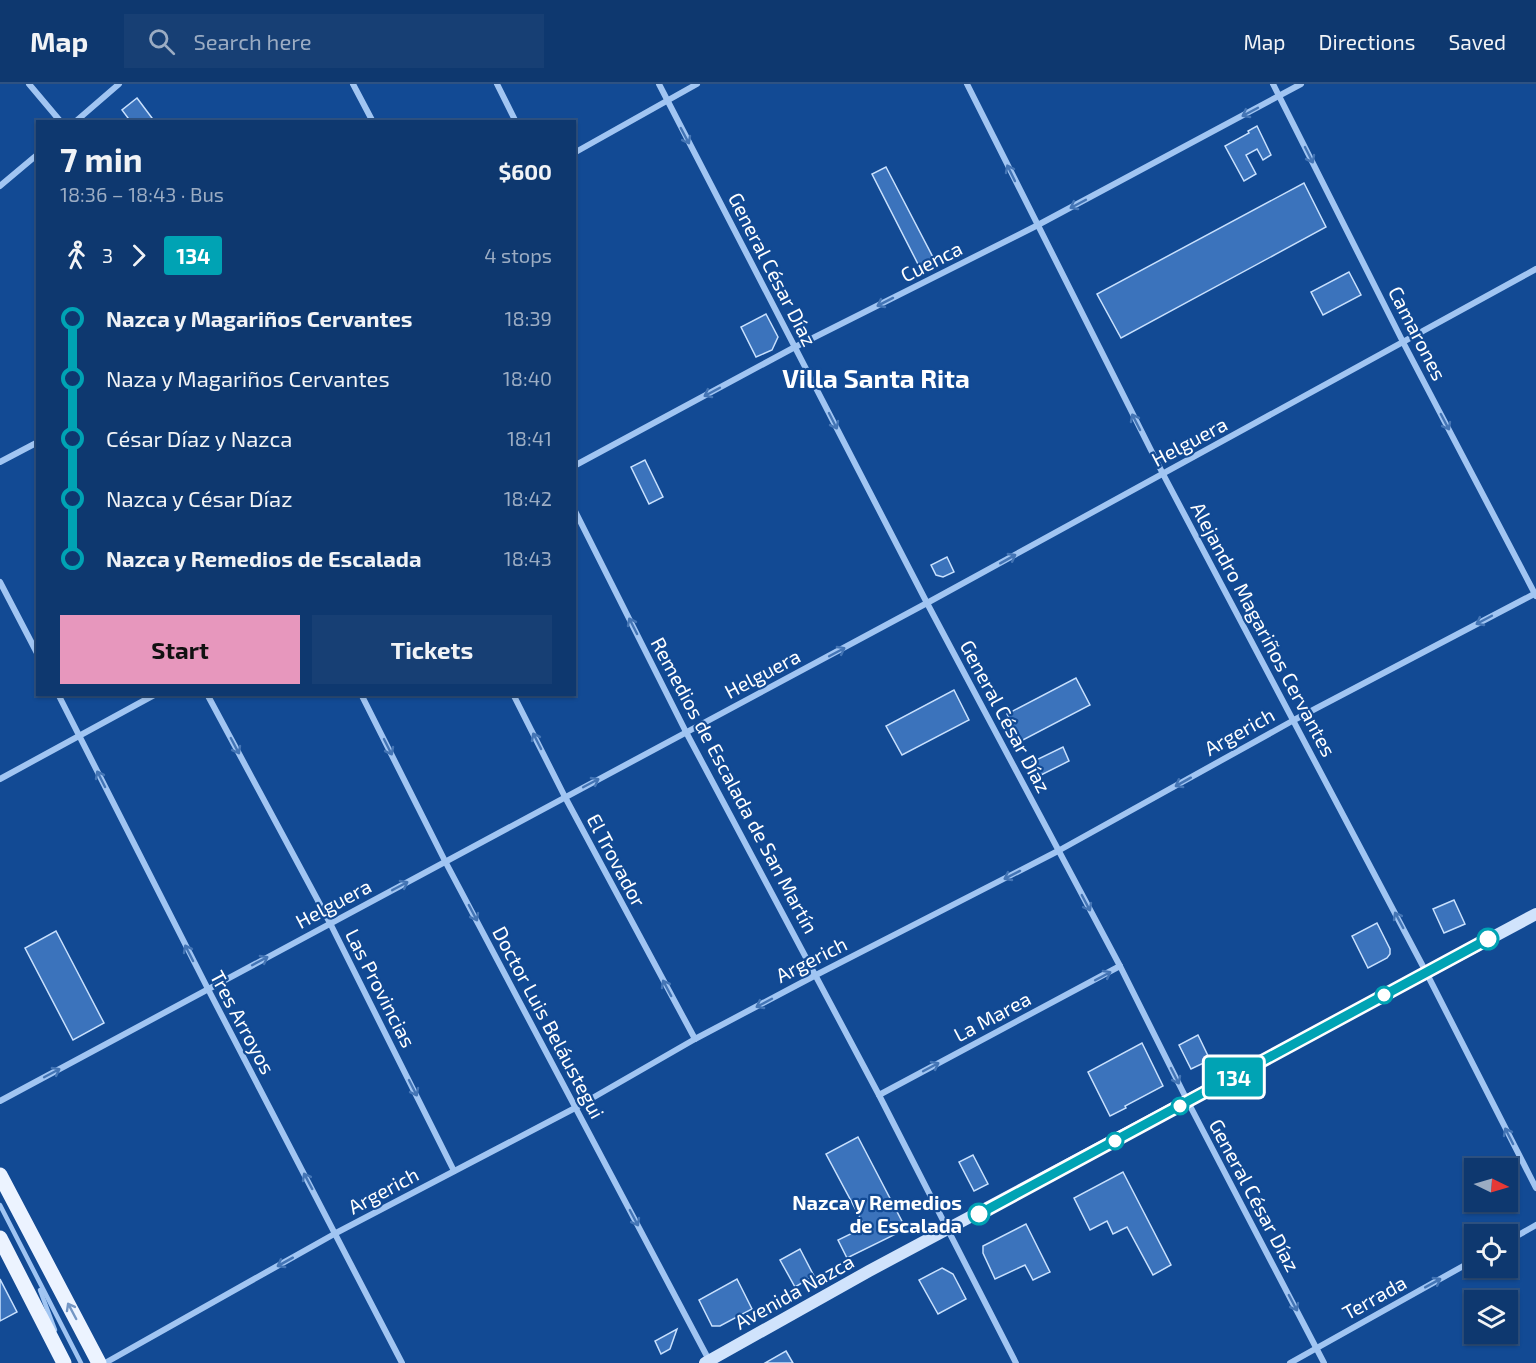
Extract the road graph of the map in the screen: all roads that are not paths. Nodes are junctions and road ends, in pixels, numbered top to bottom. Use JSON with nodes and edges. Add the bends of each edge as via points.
{"nodes":[{"id":1,"x":29,"y":84,"type":"edge"},
{"id":2,"x":119,"y":84,"type":"edge"},
{"id":3,"x":353,"y":84,"type":"edge"},
{"id":4,"x":497,"y":84,"type":"edge"},
{"id":5,"x":659,"y":84,"type":"edge"},
{"id":6,"x":697,"y":84,"type":"edge"},
{"id":7,"x":967,"y":84,"type":"edge"},
{"id":8,"x":1273,"y":84,"type":"edge"},
{"id":9,"x":1301,"y":84,"type":"edge"},
{"id":10,"x":1279,"y":96,"type":"junction"},
{"id":11,"x":667,"y":100,"type":"junction"},
{"id":12,"x":60,"y":120,"type":"edge"},
{"id":13,"x":77,"y":120,"type":"edge"},
{"id":14,"x":372,"y":120,"type":"edge"},
{"id":15,"x":515,"y":120,"type":"edge"},
{"id":16,"x":576,"y":152,"type":"edge"},
{"id":17,"x":36,"y":156,"type":"edge"},
{"id":18,"x":0,"y":186,"type":"edge"},
{"id":19,"x":1036,"y":226,"type":"junction"},
{"id":20,"x":1536,"y":269,"type":"edge"},
{"id":21,"x":1404,"y":344,"type":"junction"},
{"id":22,"x":795,"y":347,"type":"junction"},
{"id":23,"x":36,"y":443,"type":"edge"},
{"id":24,"x":0,"y":462,"type":"edge"},
{"id":25,"x":576,"y":465,"type":"edge"},
{"id":26,"x":1162,"y":474,"type":"junction"},
{"id":27,"x":576,"y":513,"type":"edge"},
{"id":28,"x":0,"y":582,"type":"edge"},
{"id":29,"x":1536,"y":594,"type":"edge"},
{"id":30,"x":927,"y":603,"type":"junction"},
{"id":31,"x":36,"y":651,"type":"edge"},
{"id":32,"x":59,"y":696,"type":"edge"},
{"id":33,"x":152,"y":696,"type":"edge"},
{"id":34,"x":208,"y":696,"type":"edge"},
{"id":35,"x":362,"y":696,"type":"edge"},
{"id":36,"x":514,"y":696,"type":"edge"},
{"id":37,"x":1294,"y":720,"type":"junction"},
{"id":38,"x":686,"y":732,"type":"junction"},
{"id":39,"x":79,"y":735,"type":"junction"},
{"id":40,"x":0,"y":779,"type":"edge"},
{"id":41,"x":565,"y":797,"type":"junction"},
{"id":42,"x":1058,"y":851,"type":"junction"},
{"id":43,"x":446,"y":861,"type":"junction"},
{"id":44,"x":1536,"y":914,"type":"edge"},
{"id":45,"x":330,"y":923,"type":"junction"},
{"id":46,"x":1120,"y":966,"type":"junction"},
{"id":47,"x":1426,"y":972,"type":"junction"},
{"id":48,"x":816,"y":975,"type":"junction"},
{"id":49,"x":208,"y":989,"type":"junction"},
{"id":50,"x":695,"y":1039,"type":"junction"},
{"id":51,"x":879,"y":1095,"type":"junction"},
{"id":52,"x":0,"y":1101,"type":"edge"},
{"id":53,"x":1188,"y":1102,"type":"junction"},
{"id":54,"x":575,"y":1108,"type":"junction"},
{"id":55,"x":454,"y":1171,"type":"junction"},
{"id":56,"x":0,"y":1175,"type":"edge"},
{"id":57,"x":1536,"y":1188,"type":"edge"},
{"id":58,"x":0,"y":1205,"type":"edge"},
{"id":59,"x":1536,"y":1225,"type":"edge"},
{"id":60,"x":948,"y":1230,"type":"junction"},
{"id":61,"x":336,"y":1233,"type":"junction"},
{"id":62,"x":1518,"y":1235,"type":"edge"},
{"id":63,"x":0,"y":1238,"type":"edge"},
{"id":64,"x":1464,"y":1266,"type":"edge"},
{"id":65,"x":33,"y":1271,"type":"junction"},
{"id":66,"x":1317,"y":1349,"type":"junction"},
{"id":67,"x":708,"y":1362,"type":"edge"},
{"id":68,"x":66,"y":1363,"type":"edge"},
{"id":69,"x":81,"y":1363,"type":"edge"},
{"id":70,"x":99,"y":1363,"type":"edge"},
{"id":71,"x":105,"y":1363,"type":"edge"},
{"id":72,"x":402,"y":1363,"type":"edge"},
{"id":73,"x":1016,"y":1363,"type":"edge"},
{"id":74,"x":1290,"y":1363,"type":"edge"},
{"id":75,"x":1324,"y":1363,"type":"edge"}],
"edges":[{"from":1,"to":12,"type":"street"},
{"from":2,"to":13,"type":"street"},
{"from":3,"to":14,"type":"street"},
{"from":4,"to":15,"type":"street"},
{"from":5,"to":11,"type":"street","name":"General César Díaz"},
{"from":6,"to":11,"type":"street"},
{"from":19,"to":7,"type":"street","name":"Alejandro Magariños Cervantes","one_way":true},
{"from":8,"to":10,"type":"street","name":"Camarones"},
{"from":9,"to":10,"type":"street","name":"Cuenca"},
{"from":10,"to":19,"type":"street","name":"Cuenca","one_way":true},
{"from":10,"to":21,"type":"street","name":"Camarones","one_way":true},
{"from":11,"to":16,"type":"street"},
{"from":11,"to":22,"type":"street","name":"General César Díaz","one_way":true},
{"from":17,"to":18,"type":"street"},
{"from":19,"to":22,"type":"street","name":"Cuenca","one_way":true},
{"from":26,"to":19,"type":"street","name":"Alejandro Magariños Cervantes","one_way":true},
{"from":20,"to":21,"type":"street","name":"Helguera"},
{"from":21,"to":26,"type":"street","name":"Helguera"},
{"from":21,"to":29,"type":"street","name":"Camarones","one_way":true},
{"from":22,"to":25,"type":"street","name":"Cuenca","one_way":true},
{"from":22,"to":30,"type":"street","name":"General César Díaz","one_way":true},
{"from":23,"to":24,"type":"street"},
{"from":30,"to":26,"type":"street","name":"Helguera","one_way":true},
{"from":26,"to":37,"type":"street","name":"Alejandro Magariños Cervantes"},
{"from":38,"to":27,"type":"street","name":"Remedios de Escalada de San Martín","one_way":true},
{"from":28,"to":31,"type":"street"},
{"from":29,"to":37,"type":"street","name":"Argerich","one_way":true},
{"from":38,"to":30,"type":"street","name":"Helguera","one_way":true},
{"from":30,"to":42,"type":"street","name":"General César Díaz"},
{"from":32,"to":39,"type":"street","name":"Tres Arroyos"},
{"from":33,"to":39,"type":"street"},
{"from":34,"to":45,"type":"street","name":"Las Provincias","one_way":true},
{"from":35,"to":43,"type":"street","name":"Doctor Luis Beláustegui","one_way":true},
{"from":41,"to":36,"type":"street","name":"El Trovador","one_way":true},
{"from":37,"to":42,"type":"street","name":"Argerich","one_way":true},
{"from":47,"to":37,"type":"street","name":"Alejandro Magariños Cervantes","one_way":true},
{"from":41,"to":38,"type":"street","name":"Helguera","one_way":true},
{"from":38,"to":48,"type":"street","name":"Remedios de Escalada de San Martín"},
{"from":39,"to":40,"type":"street"},
{"from":49,"to":39,"type":"street","name":"Tres Arroyos","one_way":true},
{"from":41,"to":43,"type":"street","name":"Helguera"},
{"from":50,"to":41,"type":"street","name":"El Trovador","one_way":true},
{"from":42,"to":46,"type":"street","name":"General César Díaz","one_way":true},
{"from":42,"to":48,"type":"street","name":"Argerich","one_way":true},
{"from":45,"to":43,"type":"street","name":"Helguera","one_way":true},
{"from":43,"to":54,"type":"street","name":"Doctor Luis Beláustegui","one_way":true},
{"from":44,"to":47,"type":"main road","name":"Avenida Nazca"},
{"from":49,"to":45,"type":"street","name":"Helguera","one_way":true},
{"from":45,"to":55,"type":"street","name":"Las Provincias","one_way":true},
{"from":51,"to":46,"type":"street","name":"La Marea","one_way":true},
{"from":46,"to":53,"type":"street","name":"General César Díaz","one_way":true},
{"from":47,"to":53,"type":"main road","name":"Avenida Nazca"},
{"from":57,"to":47,"type":"street","name":"Alejandro Magariños Cervantes","one_way":true},
{"from":48,"to":50,"type":"street","name":"Argerich","one_way":true},
{"from":48,"to":51,"type":"street","name":"Remedios de Escalada de San Martín"},
{"from":52,"to":49,"type":"street","name":"Helguera","one_way":true},
{"from":61,"to":49,"type":"street","name":"Tres Arroyos","one_way":true},
{"from":50,"to":54,"type":"street","name":"Argerich"},
{"from":51,"to":60,"type":"street","name":"Remedios de Escalada de San Martín"},
{"from":53,"to":60,"type":"main road","name":"Avenida Nazca"},
{"from":53,"to":66,"type":"street","name":"General César Díaz","one_way":true},
{"from":54,"to":55,"type":"street","name":"Argerich"},
{"from":54,"to":67,"type":"street","name":"Doctor Luis Beláustegui","one_way":true},
{"from":55,"to":61,"type":"street","name":"Argerich"},
{"from":70,"to":56,"type":"main road","one_way":true},
{"from":58,"to":65,"type":"lane"},
{"from":59,"to":62,"type":"street"},
{"from":60,"to":67,"type":"main road","name":"Avenida Nazca"},
{"from":60,"to":73,"type":"street","name":"Remedios de Escalada de San Martín"},
{"from":61,"to":71,"type":"street","name":"Argerich","one_way":true},
{"from":61,"to":72,"type":"street","name":"Tres Arroyos"},
{"from":63,"to":68,"type":"main road"},
{"from":66,"to":64,"type":"street","name":"Terrada","one_way":true},
{"from":65,"to":68,"type":"lane"},
{"from":65,"to":69,"type":"lane"},
{"from":66,"to":74,"type":"street","name":"Terrada"},
{"from":66,"to":75,"type":"street","name":"General César Díaz"}]}
